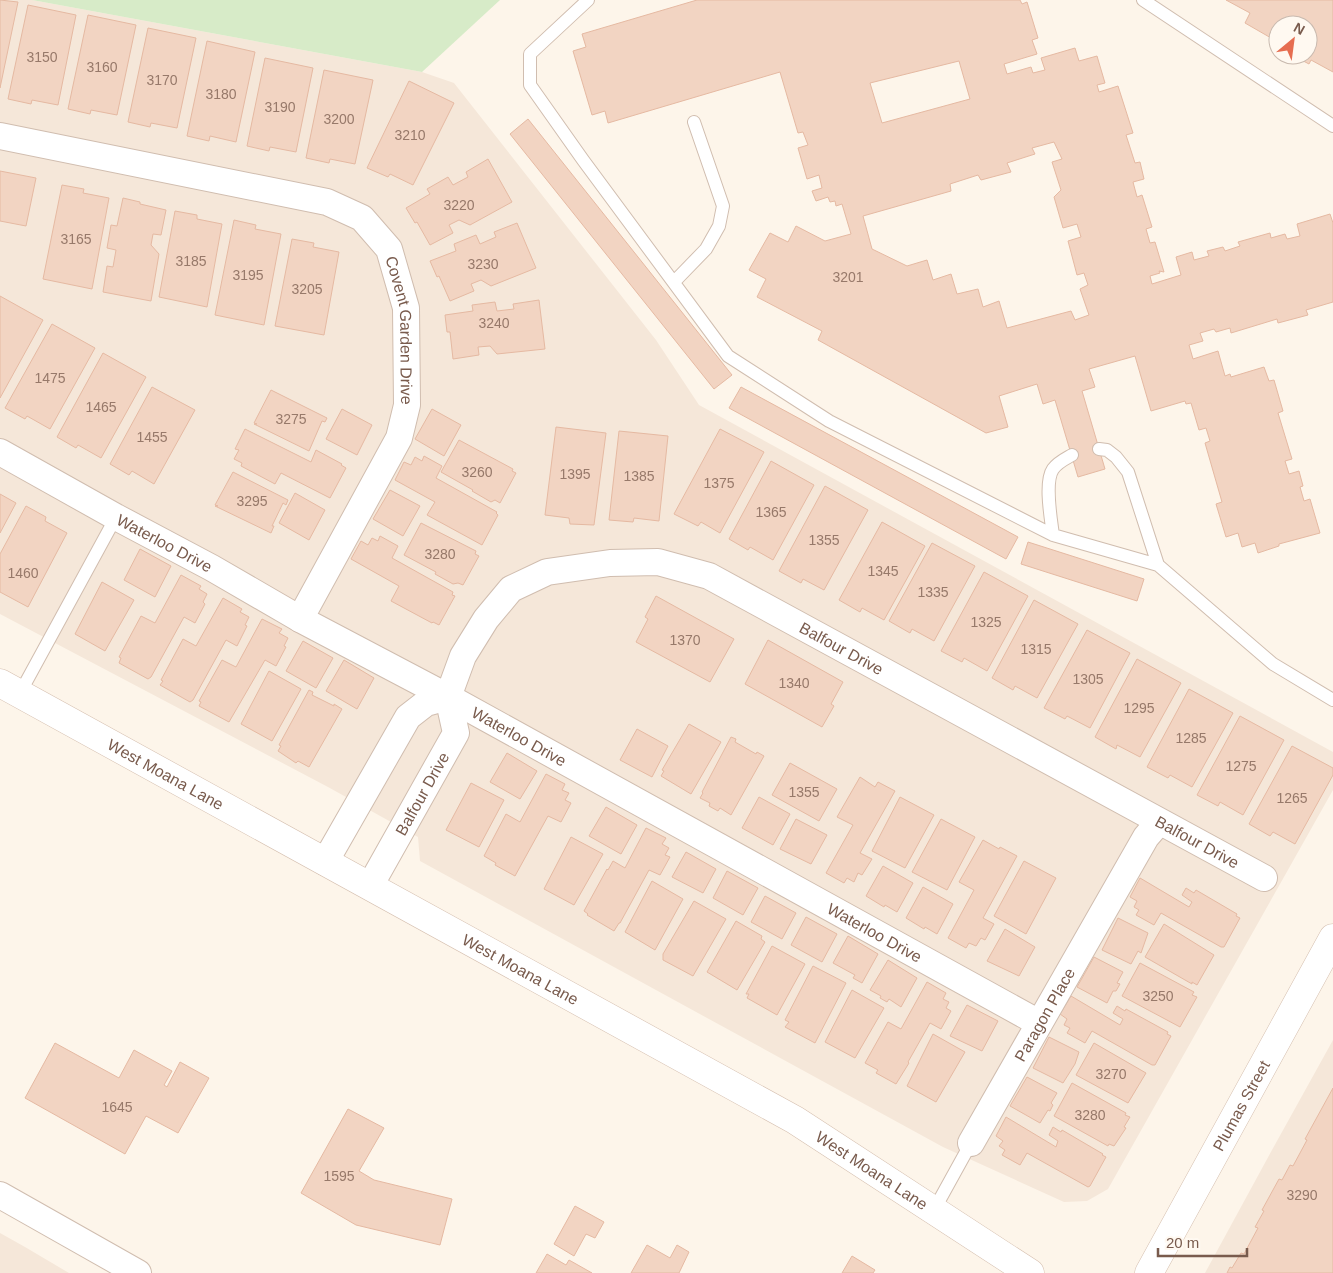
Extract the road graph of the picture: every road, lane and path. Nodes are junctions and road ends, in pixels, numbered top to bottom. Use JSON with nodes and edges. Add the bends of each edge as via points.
{"nodes":[{"id":1,"x":588,"y":0,"type":"edge"},
{"id":2,"x":1142,"y":0,"type":"edge"},
{"id":3,"x":694,"y":122,"type":"dead end"},
{"id":4,"x":1333,"y":126,"type":"edge"},
{"id":5,"x":0,"y":136,"type":"edge"},
{"id":6,"x":674,"y":282,"type":"junction"},
{"id":7,"x":1099,"y":450,"type":"dead end"},
{"id":8,"x":0,"y":452,"type":"edge"},
{"id":9,"x":1072,"y":455,"type":"dead end"},
{"id":10,"x":116,"y":517,"type":"junction"},
{"id":11,"x":1053,"y":535,"type":"junction"},
{"id":12,"x":1158,"y":565,"type":"junction"},
{"id":13,"x":300,"y":618,"type":"junction"},
{"id":14,"x":10,"y":688,"type":"edge"},
{"id":15,"x":448,"y":697,"type":"junction"},
{"id":16,"x":1333,"y":700,"type":"edge"},
{"id":17,"x":1159,"y":822,"type":"junction"},
{"id":18,"x":325,"y":862,"type":"junction"},
{"id":19,"x":1264,"y":878,"type":"dead end"},
{"id":20,"x":370,"y":886,"type":"junction"},
{"id":21,"x":1333,"y":938,"type":"edge"},
{"id":22,"x":1040,"y":1023,"type":"junction"},
{"id":23,"x":971,"y":1143,"type":"joint"},
{"id":24,"x":0,"y":1195,"type":"edge"},
{"id":25,"x":934,"y":1210,"type":"junction"},
{"id":26,"x":138,"y":1273,"type":"edge"},
{"id":27,"x":1030,"y":1273,"type":"edge"},
{"id":28,"x":1149,"y":1273,"type":"edge"}],
"edges":[{"from":1,"to":6,"type":"lane","via":[[530,54],[530,85]]},
{"from":2,"to":4,"type":"lane"},
{"from":3,"to":6,"type":"lane","via":[[723,206],[719,226],[706,249]]},
{"from":5,"to":13,"type":"street","name":"Covent Garden Drive","via":[[328,202],[362,218],[389,249],[406,308],[407,405],[399,438]]},
{"from":6,"to":11,"type":"lane","via":[[728,356],[829,421]]},
{"from":7,"to":12,"type":"lane","via":[[1106,450],[1116,457],[1128,472]]},
{"from":8,"to":10,"type":"street","name":"Waterloo Drive"},
{"from":9,"to":11,"type":"lane","via":[[1052,470],[1049,490]]},
{"from":10,"to":13,"type":"street","name":"Waterloo Drive"},
{"from":10,"to":14,"type":"lane"},
{"from":11,"to":12,"type":"lane"},
{"from":12,"to":16,"type":"lane","via":[[1273,664]]},
{"from":13,"to":15,"type":"street","name":"Waterloo Drive"},
{"from":14,"to":18,"type":"street","name":"West Moana Lane"},
{"from":15,"to":17,"type":"street","name":"Balfour Drive","via":[[463,656],[486,619],[511,589],[546,572],[610,563],[658,562],[709,576]]},
{"from":15,"to":18,"type":"street","via":[[426,704],[408,718]]},
{"from":15,"to":20,"type":"street","name":"Balfour Drive","via":[[456,733]]},
{"from":15,"to":22,"type":"street","name":"Waterloo Drive"},
{"from":17,"to":19,"type":"street","name":"Balfour Drive"},
{"from":17,"to":22,"type":"street","name":"Paragon Place","via":[[1146,837]]},
{"from":18,"to":20,"type":"street","name":"West Moana Lane"},
{"from":20,"to":25,"type":"street","name":"West Moana Lane","via":[[795,1120]]},
{"from":21,"to":28,"type":"street","name":"Plumas Street"},
{"from":22,"to":23,"type":"street","name":"Paragon Place"},
{"from":23,"to":25,"type":"lane","name":"Paragon Place"},
{"from":24,"to":26,"type":"street"},
{"from":25,"to":27,"type":"street","name":"West Moana Lane"}]}
